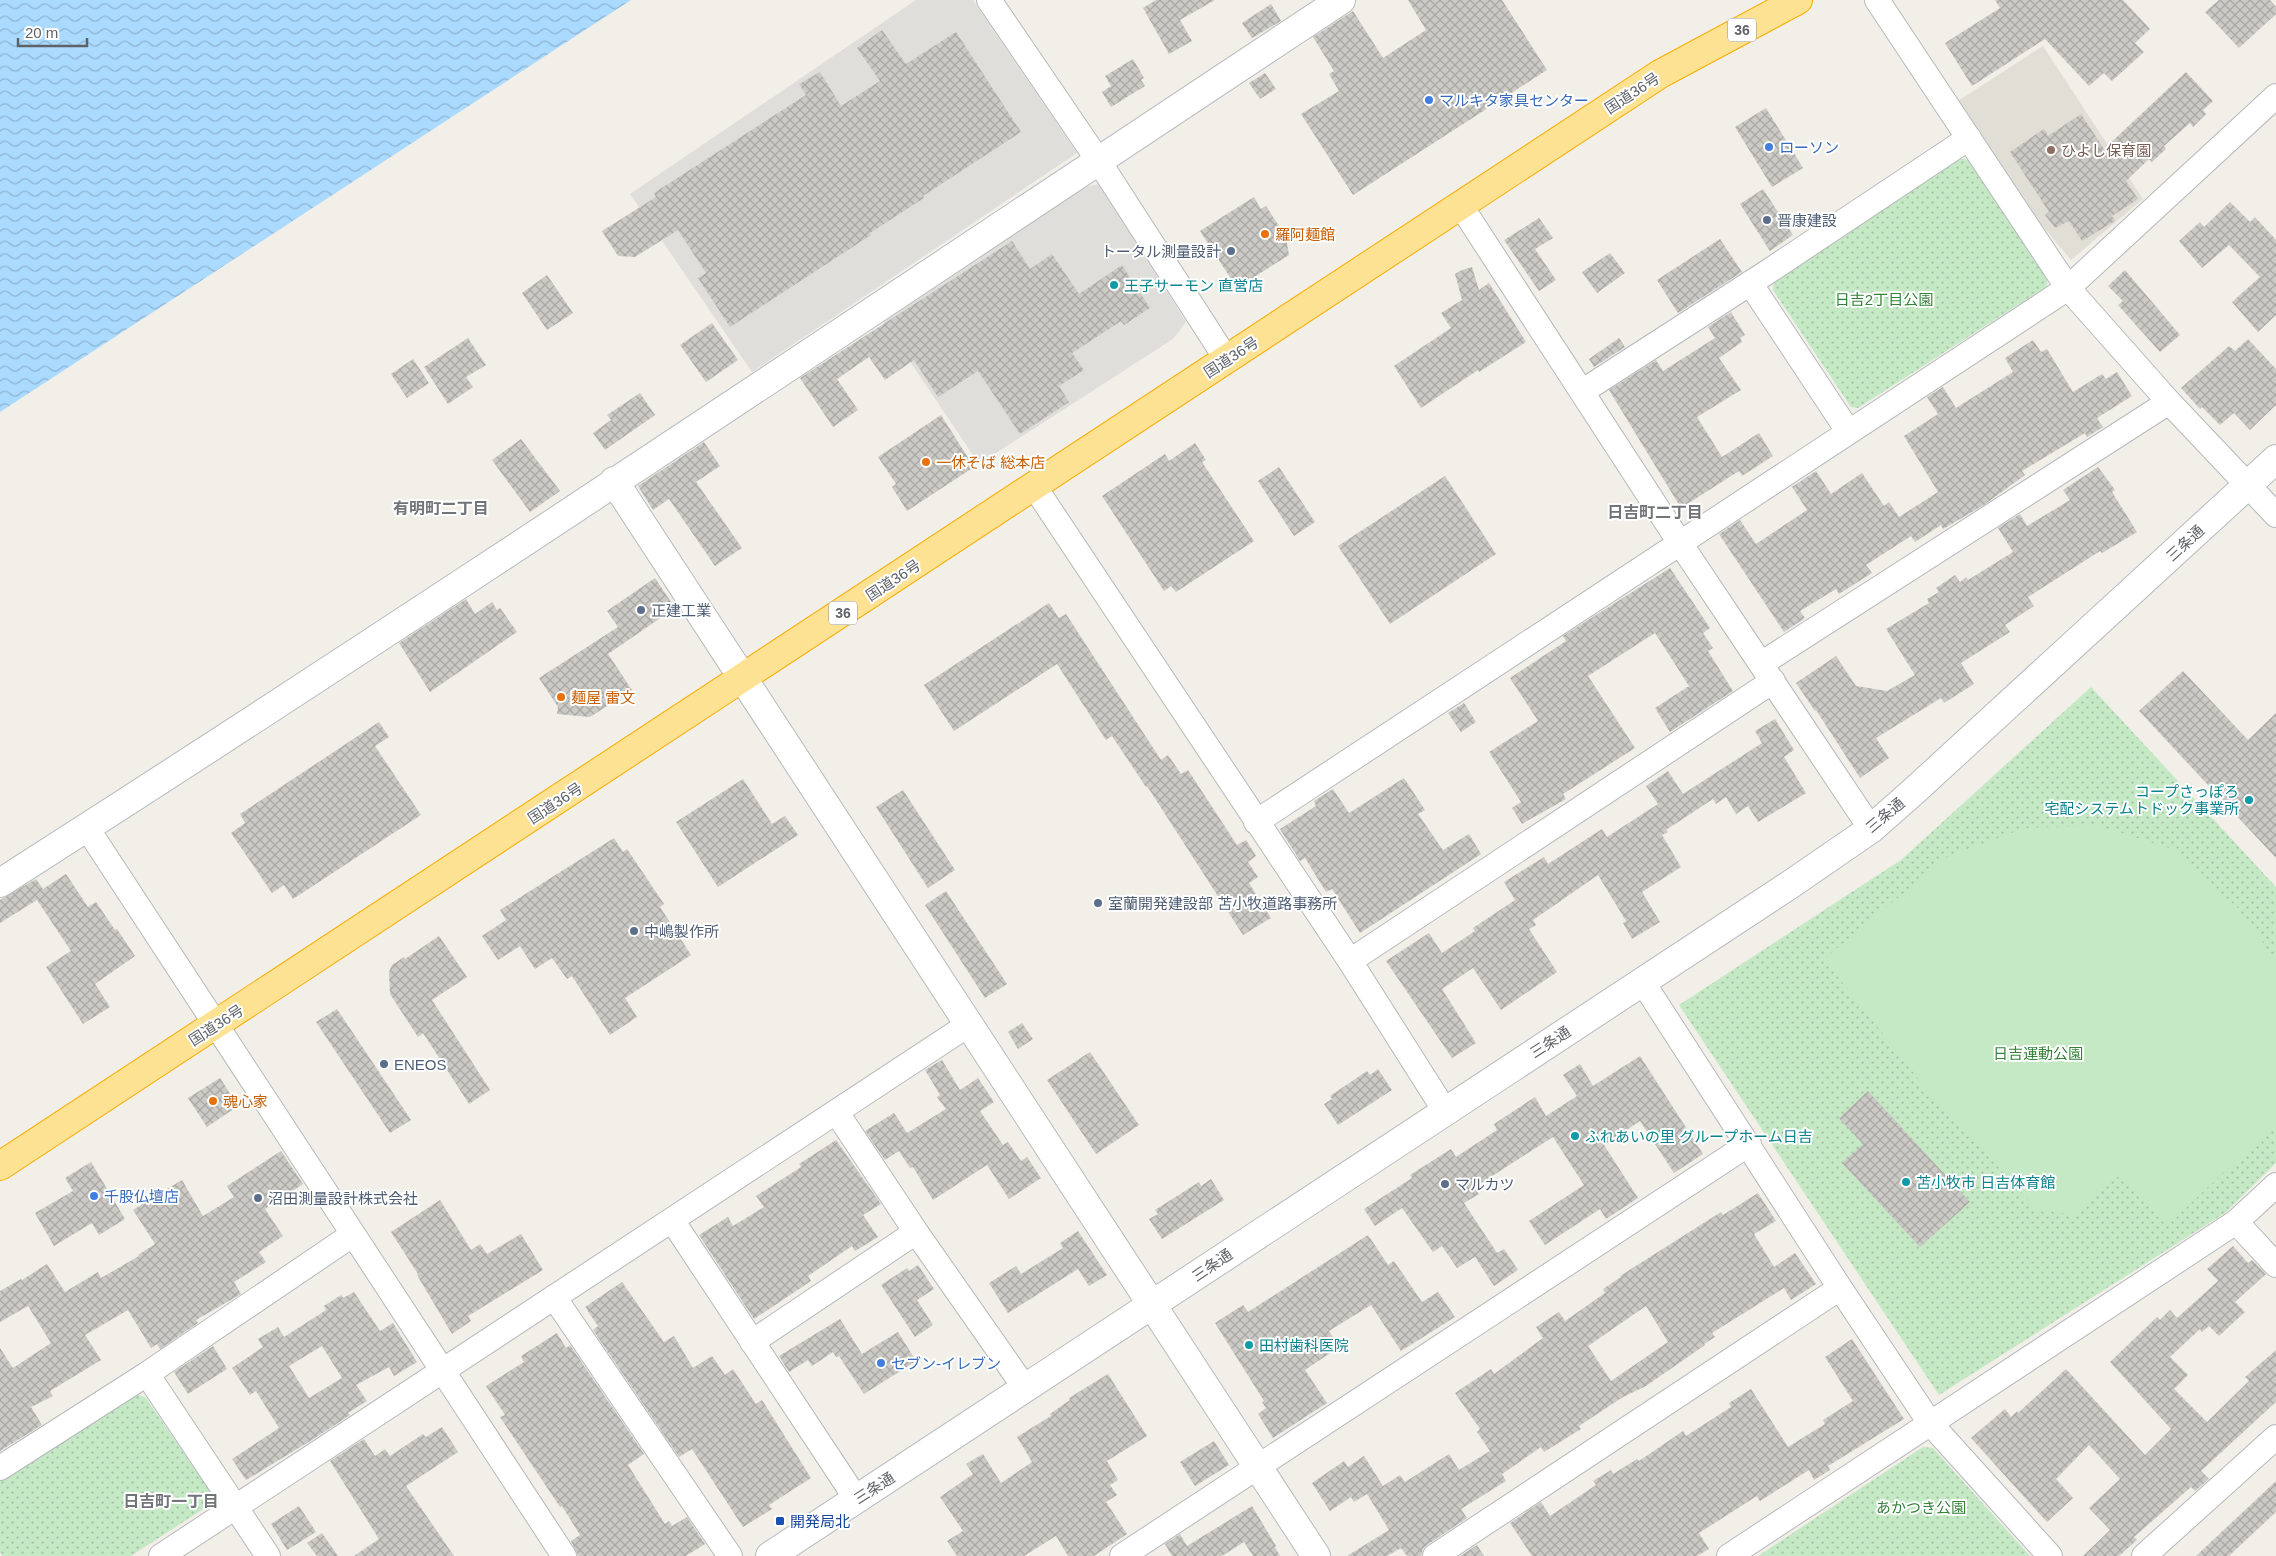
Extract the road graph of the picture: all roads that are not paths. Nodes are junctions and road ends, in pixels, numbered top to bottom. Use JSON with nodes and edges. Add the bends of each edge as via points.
{"nodes":[{"id":1,"x":988,"y":0,"type":"edge"},
{"id":2,"x":1341,"y":0,"type":"edge"},
{"id":3,"x":1761,"y":0,"type":"edge"},
{"id":4,"x":1798,"y":0,"type":"edge"},
{"id":5,"x":1877,"y":0,"type":"edge"},
{"id":6,"x":1686,"y":59,"type":"junction"},
{"id":7,"x":2276,"y":96,"type":"edge"},
{"id":8,"x":1969,"y":138,"type":"junction"},
{"id":9,"x":1098,"y":160,"type":"junction"},
{"id":10,"x":1461,"y":206,"type":"junction"},
{"id":11,"x":1750,"y":283,"type":"junction"},
{"id":12,"x":2068,"y":288,"type":"junction"},
{"id":13,"x":1227,"y":360,"type":"junction"},
{"id":14,"x":1583,"y":391,"type":"junction"},
{"id":15,"x":2169,"y":402,"type":"junction"},
{"id":16,"x":1848,"y":431,"type":"junction"},
{"id":17,"x":2276,"y":459,"type":"edge"},
{"id":18,"x":614,"y":481,"type":"junction"},
{"id":19,"x":2248,"y":485,"type":"junction"},
{"id":20,"x":1034,"y":486,"type":"junction"},
{"id":21,"x":2276,"y":515,"type":"edge"},
{"id":22,"x":1680,"y":543,"type":"junction"},
{"id":23,"x":1767,"y":672,"type":"junction"},
{"id":24,"x":743,"y":679,"type":"junction"},
{"id":25,"x":1256,"y":822,"type":"junction"},
{"id":26,"x":87,"y":828,"type":"junction"},
{"id":27,"x":1871,"y":829,"type":"junction"},
{"id":28,"x":0,"y":883,"type":"edge"},
{"id":29,"x":1350,"y":961,"type":"junction"},
{"id":30,"x":1642,"y":981,"type":"junction"},
{"id":31,"x":215,"y":1025,"type":"junction"},
{"id":32,"x":968,"y":1025,"type":"junction"},
{"id":33,"x":1445,"y":1111,"type":"junction"},
{"id":34,"x":837,"y":1113,"type":"junction"},
{"id":35,"x":1749,"y":1144,"type":"junction"},
{"id":36,"x":0,"y":1166,"type":"edge"},
{"id":37,"x":2276,"y":1185,"type":"edge"},
{"id":38,"x":672,"y":1220,"type":"junction"},
{"id":39,"x":2236,"y":1222,"type":"junction"},
{"id":40,"x":916,"y":1232,"type":"junction"},
{"id":41,"x":352,"y":1234,"type":"junction"},
{"id":42,"x":2276,"y":1265,"type":"edge"},
{"id":43,"x":1840,"y":1288,"type":"junction"},
{"id":44,"x":554,"y":1297,"type":"junction"},
{"id":45,"x":1151,"y":1306,"type":"junction"},
{"id":46,"x":752,"y":1342,"type":"junction"},
{"id":47,"x":443,"y":1371,"type":"junction"},
{"id":48,"x":147,"y":1374,"type":"junction"},
{"id":49,"x":1025,"y":1388,"type":"junction"},
{"id":50,"x":1930,"y":1423,"type":"junction"},
{"id":51,"x":2276,"y":1437,"type":"edge"},
{"id":52,"x":1258,"y":1467,"type":"junction"},
{"id":53,"x":0,"y":1468,"type":"edge"},
{"id":54,"x":857,"y":1500,"type":"junction"},
{"id":55,"x":236,"y":1507,"type":"junction"},
{"id":56,"x":161,"y":1556,"type":"edge"},
{"id":57,"x":268,"y":1556,"type":"edge"},
{"id":58,"x":564,"y":1556,"type":"edge"},
{"id":59,"x":730,"y":1556,"type":"edge"},
{"id":60,"x":770,"y":1556,"type":"edge"},
{"id":61,"x":1122,"y":1556,"type":"edge"},
{"id":62,"x":1316,"y":1556,"type":"edge"},
{"id":63,"x":1435,"y":1556,"type":"edge"},
{"id":64,"x":1729,"y":1556,"type":"edge"},
{"id":65,"x":2050,"y":1556,"type":"edge"},
{"id":66,"x":2144,"y":1556,"type":"edge"}],
"edges":[{"from":1,"to":9,"type":"street"},
{"from":2,"to":9,"type":"street"},
{"from":3,"to":6,"type":"highway","name":"国道36号","number":"36"},
{"from":4,"to":6,"type":"highway","name":"国道36号","number":"36"},
{"from":5,"to":8,"type":"street"},
{"from":6,"to":10,"type":"highway","name":"国道36号","number":"36"},
{"from":7,"to":12,"type":"street"},
{"from":8,"to":11,"type":"street"},
{"from":8,"to":12,"type":"street"},
{"from":9,"to":13,"type":"street"},
{"from":9,"to":18,"type":"street"},
{"from":10,"to":13,"type":"highway","name":"国道36号","number":"36"},
{"from":10,"to":14,"type":"street"},
{"from":11,"to":14,"type":"street"},
{"from":11,"to":16,"type":"street"},
{"from":12,"to":15,"type":"street"},
{"from":12,"to":16,"type":"street"},
{"from":13,"to":20,"type":"highway","name":"国道36号","number":"36"},
{"from":14,"to":22,"type":"street"},
{"from":15,"to":19,"type":"street"},
{"from":15,"to":23,"type":"street"},
{"from":16,"to":22,"type":"street"},
{"from":17,"to":19,"type":"street","name":"三条通"},
{"from":18,"to":24,"type":"street"},
{"from":18,"to":26,"type":"street"},
{"from":19,"to":21,"type":"street"},
{"from":19,"to":27,"type":"street","name":"三条通"},
{"from":20,"to":24,"type":"highway","name":"国道36号","number":"36"},
{"from":20,"to":25,"type":"street"},
{"from":22,"to":23,"type":"street"},
{"from":22,"to":25,"type":"street"},
{"from":23,"to":27,"type":"street"},
{"from":23,"to":29,"type":"street"},
{"from":24,"to":31,"type":"highway","name":"国道36号","number":"36"},
{"from":24,"to":32,"type":"street"},
{"from":25,"to":29,"type":"street"},
{"from":26,"to":28,"type":"street"},
{"from":26,"to":31,"type":"street"},
{"from":27,"to":30,"type":"street","name":"三条通"},
{"from":29,"to":33,"type":"street"},
{"from":30,"to":33,"type":"street","name":"三条通"},
{"from":30,"to":35,"type":"street"},
{"from":31,"to":36,"type":"highway","name":"国道36号","number":"36"},
{"from":31,"to":41,"type":"street"},
{"from":32,"to":34,"type":"street"},
{"from":32,"to":45,"type":"street"},
{"from":33,"to":45,"type":"street","name":"三条通"},
{"from":34,"to":38,"type":"street"},
{"from":34,"to":40,"type":"street"},
{"from":35,"to":43,"type":"street"},
{"from":35,"to":52,"type":"street"},
{"from":37,"to":39,"type":"street"},
{"from":38,"to":44,"type":"street"},
{"from":38,"to":46,"type":"street"},
{"from":39,"to":42,"type":"street"},
{"from":39,"to":50,"type":"street"},
{"from":40,"to":46,"type":"street"},
{"from":40,"to":49,"type":"street"},
{"from":41,"to":47,"type":"street"},
{"from":41,"to":48,"type":"street"},
{"from":43,"to":50,"type":"street"},
{"from":43,"to":63,"type":"street"},
{"from":44,"to":47,"type":"street"},
{"from":44,"to":59,"type":"street"},
{"from":45,"to":49,"type":"street","name":"三条通"},
{"from":45,"to":52,"type":"street"},
{"from":46,"to":54,"type":"street"},
{"from":47,"to":55,"type":"street"},
{"from":47,"to":58,"type":"street"},
{"from":48,"to":53,"type":"street"},
{"from":48,"to":55,"type":"street"},
{"from":49,"to":54,"type":"street","name":"三条通"},
{"from":50,"to":64,"type":"street"},
{"from":50,"to":65,"type":"street"},
{"from":51,"to":66,"type":"street"},
{"from":52,"to":61,"type":"street"},
{"from":52,"to":62,"type":"street"},
{"from":54,"to":60,"type":"street","name":"三条通"},
{"from":55,"to":56,"type":"street"},
{"from":55,"to":57,"type":"street"}]}
